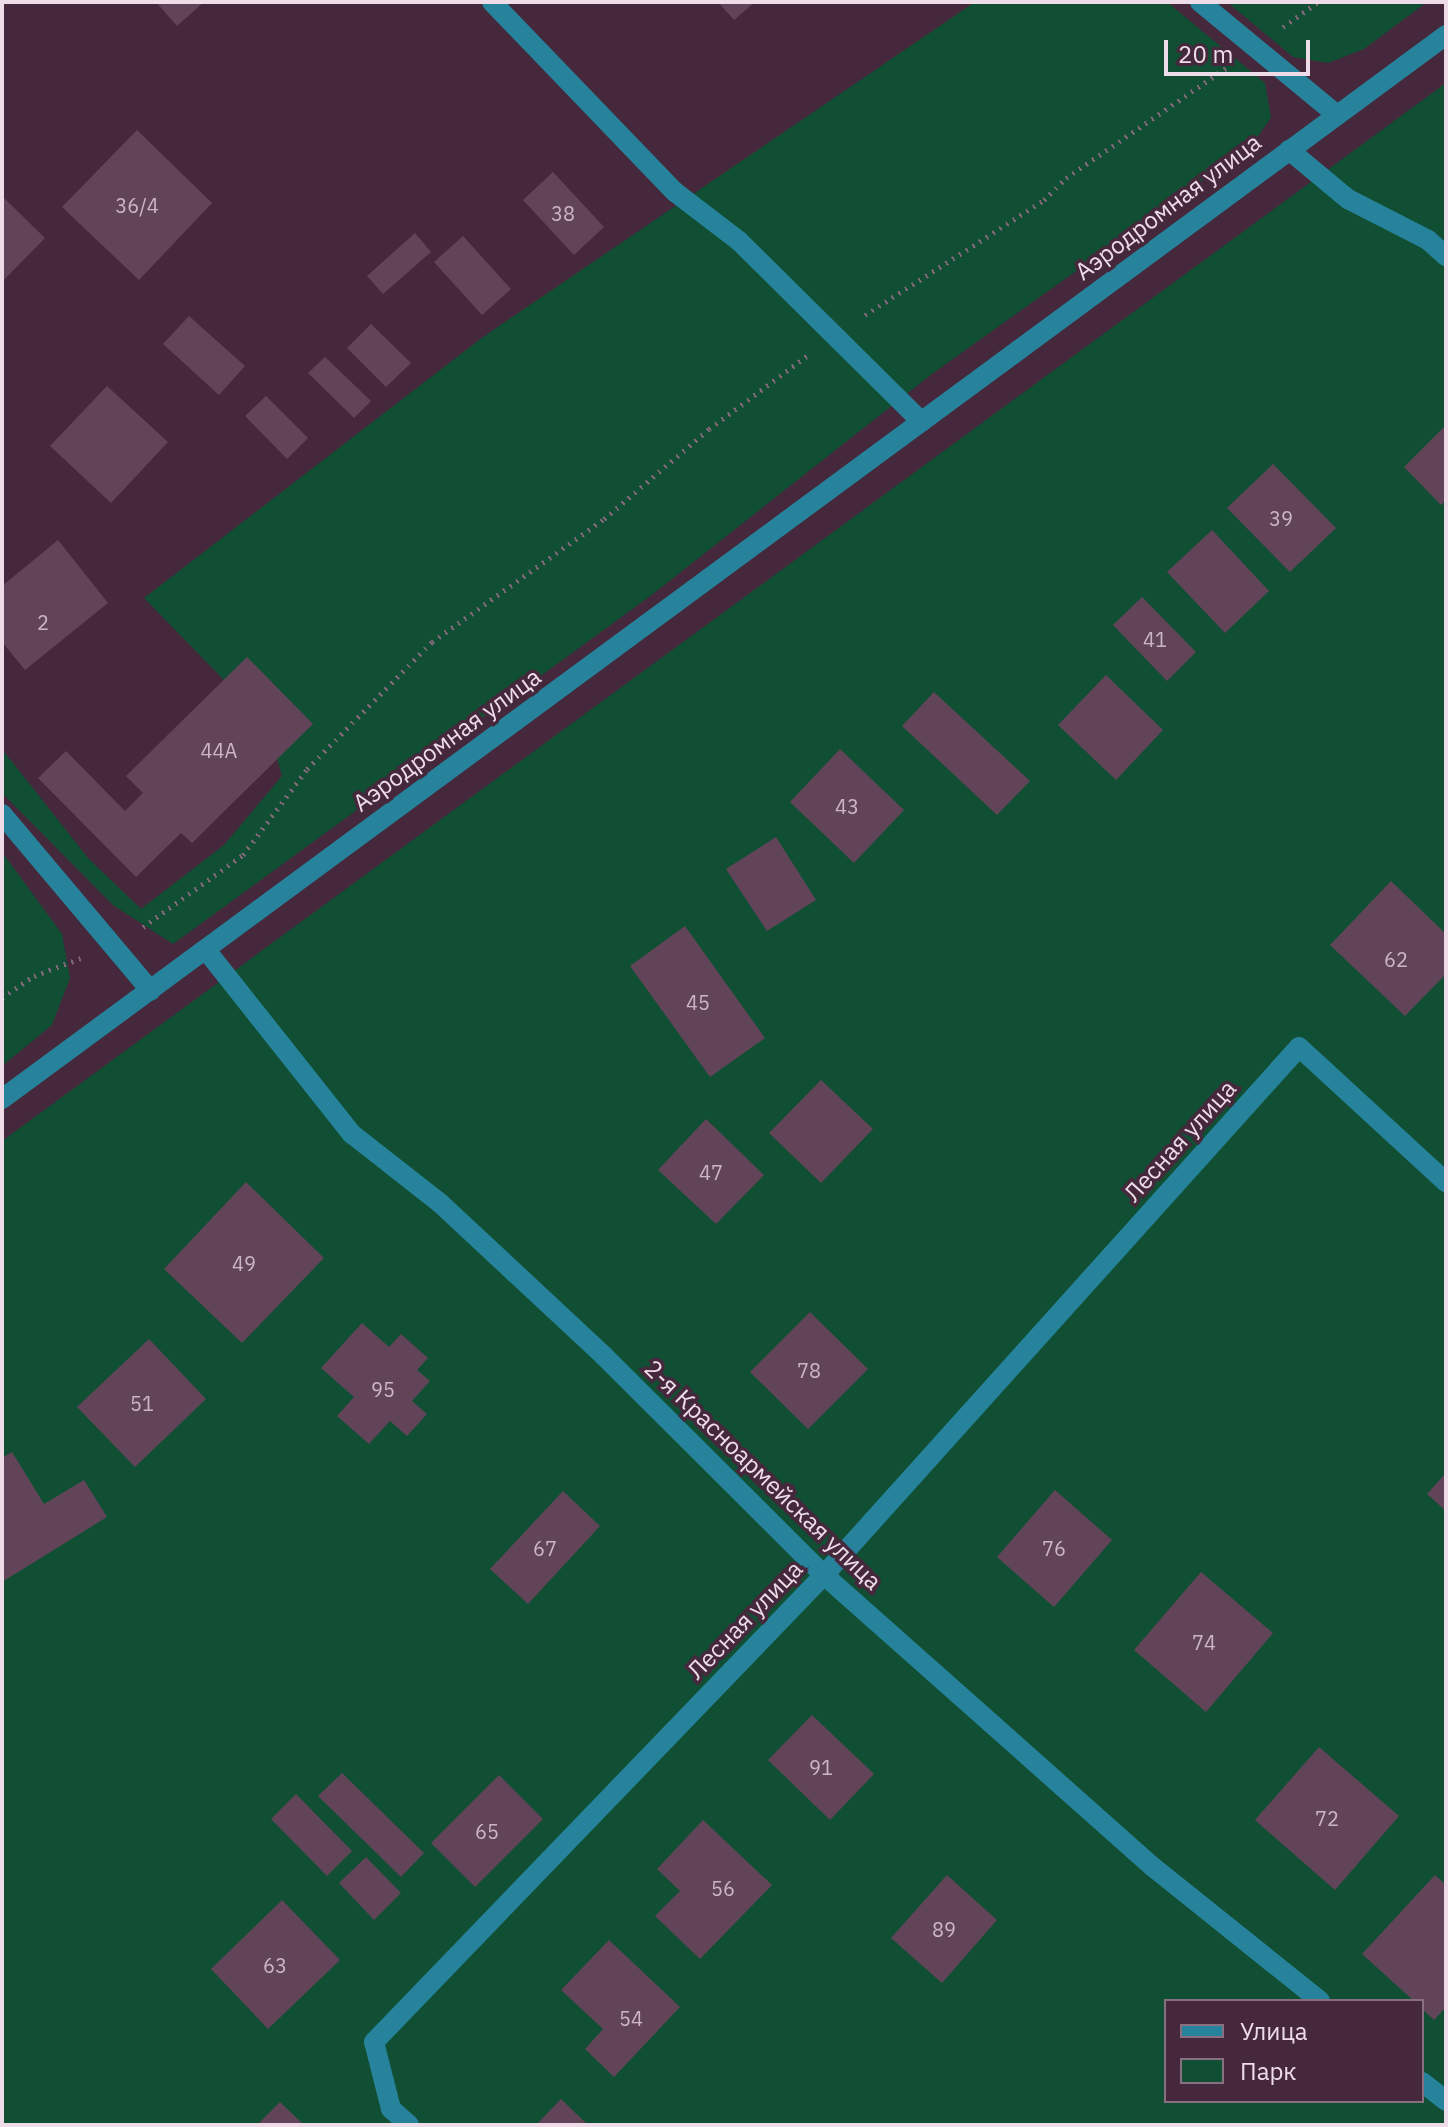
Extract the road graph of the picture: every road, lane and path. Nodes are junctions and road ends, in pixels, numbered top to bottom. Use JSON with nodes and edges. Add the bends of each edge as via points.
{"nodes":[{"id":1,"x":492,"y":2,"type":"edge"},
{"id":2,"x":1200,"y":2,"type":"edge"},
{"id":3,"x":1318,"y":2,"type":"edge"},
{"id":4,"x":1446,"y":35,"type":"edge"},
{"id":5,"x":1255,"y":48,"type":"junction"},
{"id":6,"x":1337,"y":115,"type":"junction"},
{"id":7,"x":1289,"y":150,"type":"junction"},
{"id":8,"x":1446,"y":256,"type":"edge"},
{"id":9,"x":831,"y":337,"type":"junction"},
{"id":10,"x":922,"y":422,"type":"junction"},
{"id":11,"x":2,"y":814,"type":"edge"},
{"id":12,"x":112,"y":945,"type":"junction"},
{"id":13,"x":206,"y":950,"type":"junction"},
{"id":14,"x":151,"y":991,"type":"junction"},
{"id":15,"x":2,"y":998,"type":"edge"},
{"id":16,"x":2,"y":1099,"type":"edge"},
{"id":17,"x":1446,"y":1182,"type":"edge"},
{"id":18,"x":824,"y":1575,"type":"junction"},
{"id":19,"x":1318,"y":1999,"type":"edge"},
{"id":20,"x":1424,"y":2084,"type":"edge"},
{"id":21,"x":1446,"y":2101,"type":"edge"},
{"id":22,"x":409,"y":2125,"type":"edge"}],
"edges":[{"from":1,"to":9,"type":"street","via":[[675,192],[739,241]]},
{"from":2,"to":5,"type":"street"},
{"from":3,"to":5,"type":"path"},
{"from":4,"to":6,"type":"street","name":"Аэродромная улица"},
{"from":5,"to":6,"type":"street"},
{"from":5,"to":9,"type":"path","via":[[1066,178],[1044,200]]},
{"from":6,"to":7,"type":"street","name":"Аэродромная улица"},
{"from":7,"to":8,"type":"street","via":[[1348,199],[1428,240]]},
{"from":7,"to":10,"type":"street","name":"Аэродромная улица"},
{"from":9,"to":10,"type":"street"},
{"from":9,"to":12,"type":"path","via":[[709,429],[604,519],[432,642],[307,769],[243,855]]},
{"from":10,"to":13,"type":"street","name":"Аэродромная улица"},
{"from":11,"to":12,"type":"street"},
{"from":12,"to":14,"type":"street"},
{"from":12,"to":15,"type":"path","via":[[34,976]]},
{"from":13,"to":14,"type":"street","name":"Аэродромная улица"},
{"from":13,"to":18,"type":"street","name":"2-я Красноармейская улица","via":[[352,1134],[440,1203],[604,1356]]},
{"from":14,"to":16,"type":"street","name":"Аэродромная улица"},
{"from":17,"to":18,"type":"street","name":"Лесная улица","via":[[1299,1047]]},
{"from":18,"to":19,"type":"street","name":"2-я Красноармейская улица","via":[[1153,1867]]},
{"from":18,"to":22,"type":"street","name":"Лесная улица","via":[[374,2042],[391,2109]]},
{"from":20,"to":21,"type":"street"}]}
